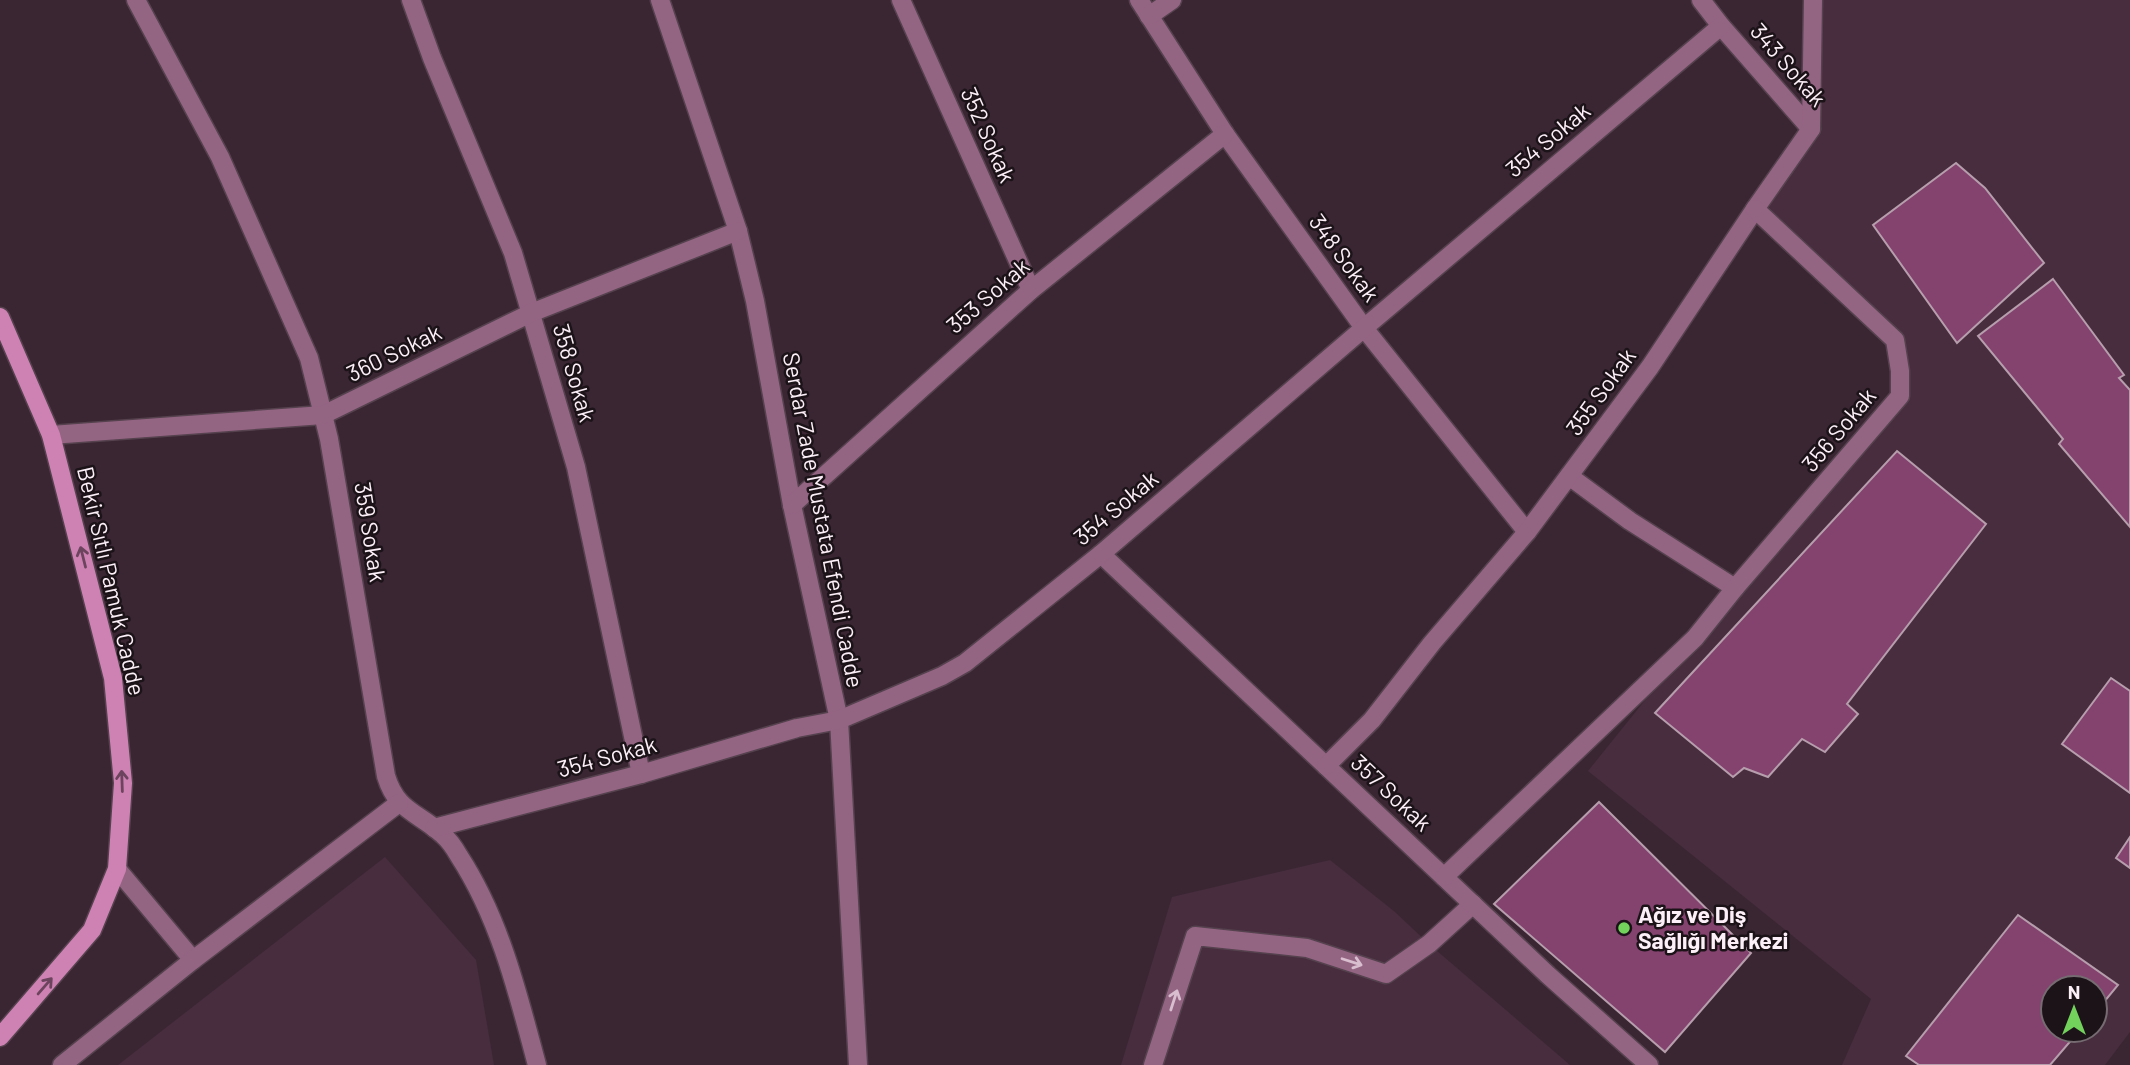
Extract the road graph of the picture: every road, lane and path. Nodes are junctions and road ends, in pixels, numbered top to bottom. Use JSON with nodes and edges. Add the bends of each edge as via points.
{"nodes":[{"id":1,"x":136,"y":0,"type":"edge"},
{"id":2,"x":411,"y":0,"type":"edge"},
{"id":3,"x":660,"y":0,"type":"edge"},
{"id":4,"x":901,"y":0,"type":"edge"},
{"id":5,"x":1139,"y":0,"type":"edge"},
{"id":6,"x":1172,"y":0,"type":"edge"},
{"id":7,"x":1702,"y":0,"type":"edge"},
{"id":8,"x":1813,"y":0,"type":"edge"},
{"id":9,"x":1149,"y":16,"type":"junction"},
{"id":10,"x":1721,"y":26,"type":"junction"},
{"id":11,"x":1811,"y":129,"type":"junction"},
{"id":12,"x":1225,"y":134,"type":"junction"},
{"id":13,"x":1755,"y":209,"type":"junction"},
{"id":14,"x":738,"y":231,"type":"junction"},
{"id":15,"x":1031,"y":290,"type":"junction"},
{"id":16,"x":531,"y":313,"type":"junction"},
{"id":17,"x":0,"y":317,"type":"edge"},
{"id":18,"x":1364,"y":328,"type":"junction"},
{"id":19,"x":323,"y":415,"type":"junction"},
{"id":20,"x":51,"y":435,"type":"junction"},
{"id":21,"x":1569,"y":476,"type":"junction"},
{"id":22,"x":792,"y":505,"type":"junction"},
{"id":23,"x":1527,"y":532,"type":"junction"},
{"id":24,"x":1101,"y":554,"type":"junction"},
{"id":25,"x":1735,"y":588,"type":"junction"},
{"id":26,"x":839,"y":720,"type":"junction"},
{"id":27,"x":1326,"y":766,"type":"junction"},
{"id":28,"x":641,"y":774,"type":"junction"},
{"id":29,"x":399,"y":803,"type":"junction"},
{"id":30,"x":434,"y":828,"type":"junction"},
{"id":31,"x":117,"y":869,"type":"junction"},
{"id":32,"x":1444,"y":877,"type":"junction"},
{"id":33,"x":1473,"y":904,"type":"junction"},
{"id":34,"x":193,"y":960,"type":"junction"},
{"id":35,"x":0,"y":1037,"type":"edge"},
{"id":36,"x":61,"y":1065,"type":"edge"},
{"id":37,"x":537,"y":1065,"type":"edge"},
{"id":38,"x":858,"y":1065,"type":"edge"},
{"id":39,"x":1153,"y":1065,"type":"edge"},
{"id":40,"x":1649,"y":1065,"type":"edge"}],
"edges":[{"from":1,"to":19,"type":"street","name":"359 Sokak","via":[[220,157],[309,358]]},
{"from":2,"to":16,"type":"street","name":"358 Sokak","via":[[513,253]]},
{"from":3,"to":14,"type":"street","name":"Serdar Zade Mustata Efendi Cadde"},
{"from":4,"to":15,"type":"street","name":"352 Sokak"},
{"from":5,"to":9,"type":"street","name":"348 Sokak"},
{"from":6,"to":9,"type":"street"},
{"from":7,"to":10,"type":"street","name":"343 Sokak"},
{"from":8,"to":11,"type":"street"},
{"from":9,"to":12,"type":"street","name":"348 Sokak"},
{"from":10,"to":11,"type":"street","name":"343 Sokak"},
{"from":10,"to":18,"type":"street","name":"354 Sokak"},
{"from":11,"to":13,"type":"street","name":"355 Sokak"},
{"from":12,"to":15,"type":"street","name":"353 Sokak"},
{"from":12,"to":18,"type":"street","name":"348 Sokak"},
{"from":13,"to":21,"type":"street","name":"355 Sokak","via":[[1650,367]]},
{"from":13,"to":25,"type":"street","name":"356 Sokak","via":[[1895,340],[1900,396]]},
{"from":14,"to":16,"type":"street","name":"360 Sokak"},
{"from":14,"to":22,"type":"street","name":"Serdar Zade Mustata Efendi Cadde"},
{"from":15,"to":22,"type":"street","name":"353 Sokak"},
{"from":16,"to":19,"type":"street","name":"360 Sokak"},
{"from":16,"to":28,"type":"street","name":"358 Sokak","via":[[576,467]]},
{"from":17,"to":20,"type":"street","name":"Bekir Sıtlı Pamuk Cadde"},
{"from":18,"to":23,"type":"street","name":"348 Sokak"},
{"from":18,"to":24,"type":"street","name":"354 Sokak"},
{"from":19,"to":20,"type":"street","name":"360 Sokak"},
{"from":19,"to":29,"type":"street","name":"359 Sokak","via":[[386,776]]},
{"from":31,"to":20,"type":"street","name":"Bekir Sıtlı Pamuk Cadde","one_way":true,"via":[[123,783],[113,678]]},
{"from":21,"to":23,"type":"street","name":"355 Sokak"},
{"from":21,"to":25,"type":"street"},
{"from":22,"to":26,"type":"street","name":"Serdar Zade Mustata Efendi Cadde"},
{"from":23,"to":27,"type":"street","name":"355 Sokak","via":[[1372,720]]},
{"from":24,"to":26,"type":"street","name":"354 Sokak","via":[[965,663]]},
{"from":24,"to":27,"type":"street","name":"357 Sokak"},
{"from":25,"to":32,"type":"street","name":"356 Sokak","via":[[1695,638]]},
{"from":26,"to":28,"type":"street","name":"354 Sokak"},
{"from":26,"to":38,"type":"street","name":"Serdar Zade Mustata Efendi Cadde"},
{"from":27,"to":32,"type":"street","name":"357 Sokak"},
{"from":28,"to":30,"type":"street","name":"354 Sokak"},
{"from":29,"to":30,"type":"street"},
{"from":29,"to":34,"type":"street"},
{"from":30,"to":37,"type":"street","via":[[459,855],[488,911],[509,964]]},
{"from":31,"to":34,"type":"street"},
{"from":35,"to":31,"type":"street","name":"Bekir Sıtlı Pamuk Cadde","one_way":true,"via":[[92,930]]},
{"from":32,"to":33,"type":"street","name":"357 Sokak"},
{"from":39,"to":33,"type":"street","one_way":true,"via":[[1195,936],[1307,948],[1386,974],[1429,944]]},
{"from":33,"to":40,"type":"street","name":"357 Sokak"},
{"from":34,"to":36,"type":"street"}]}
